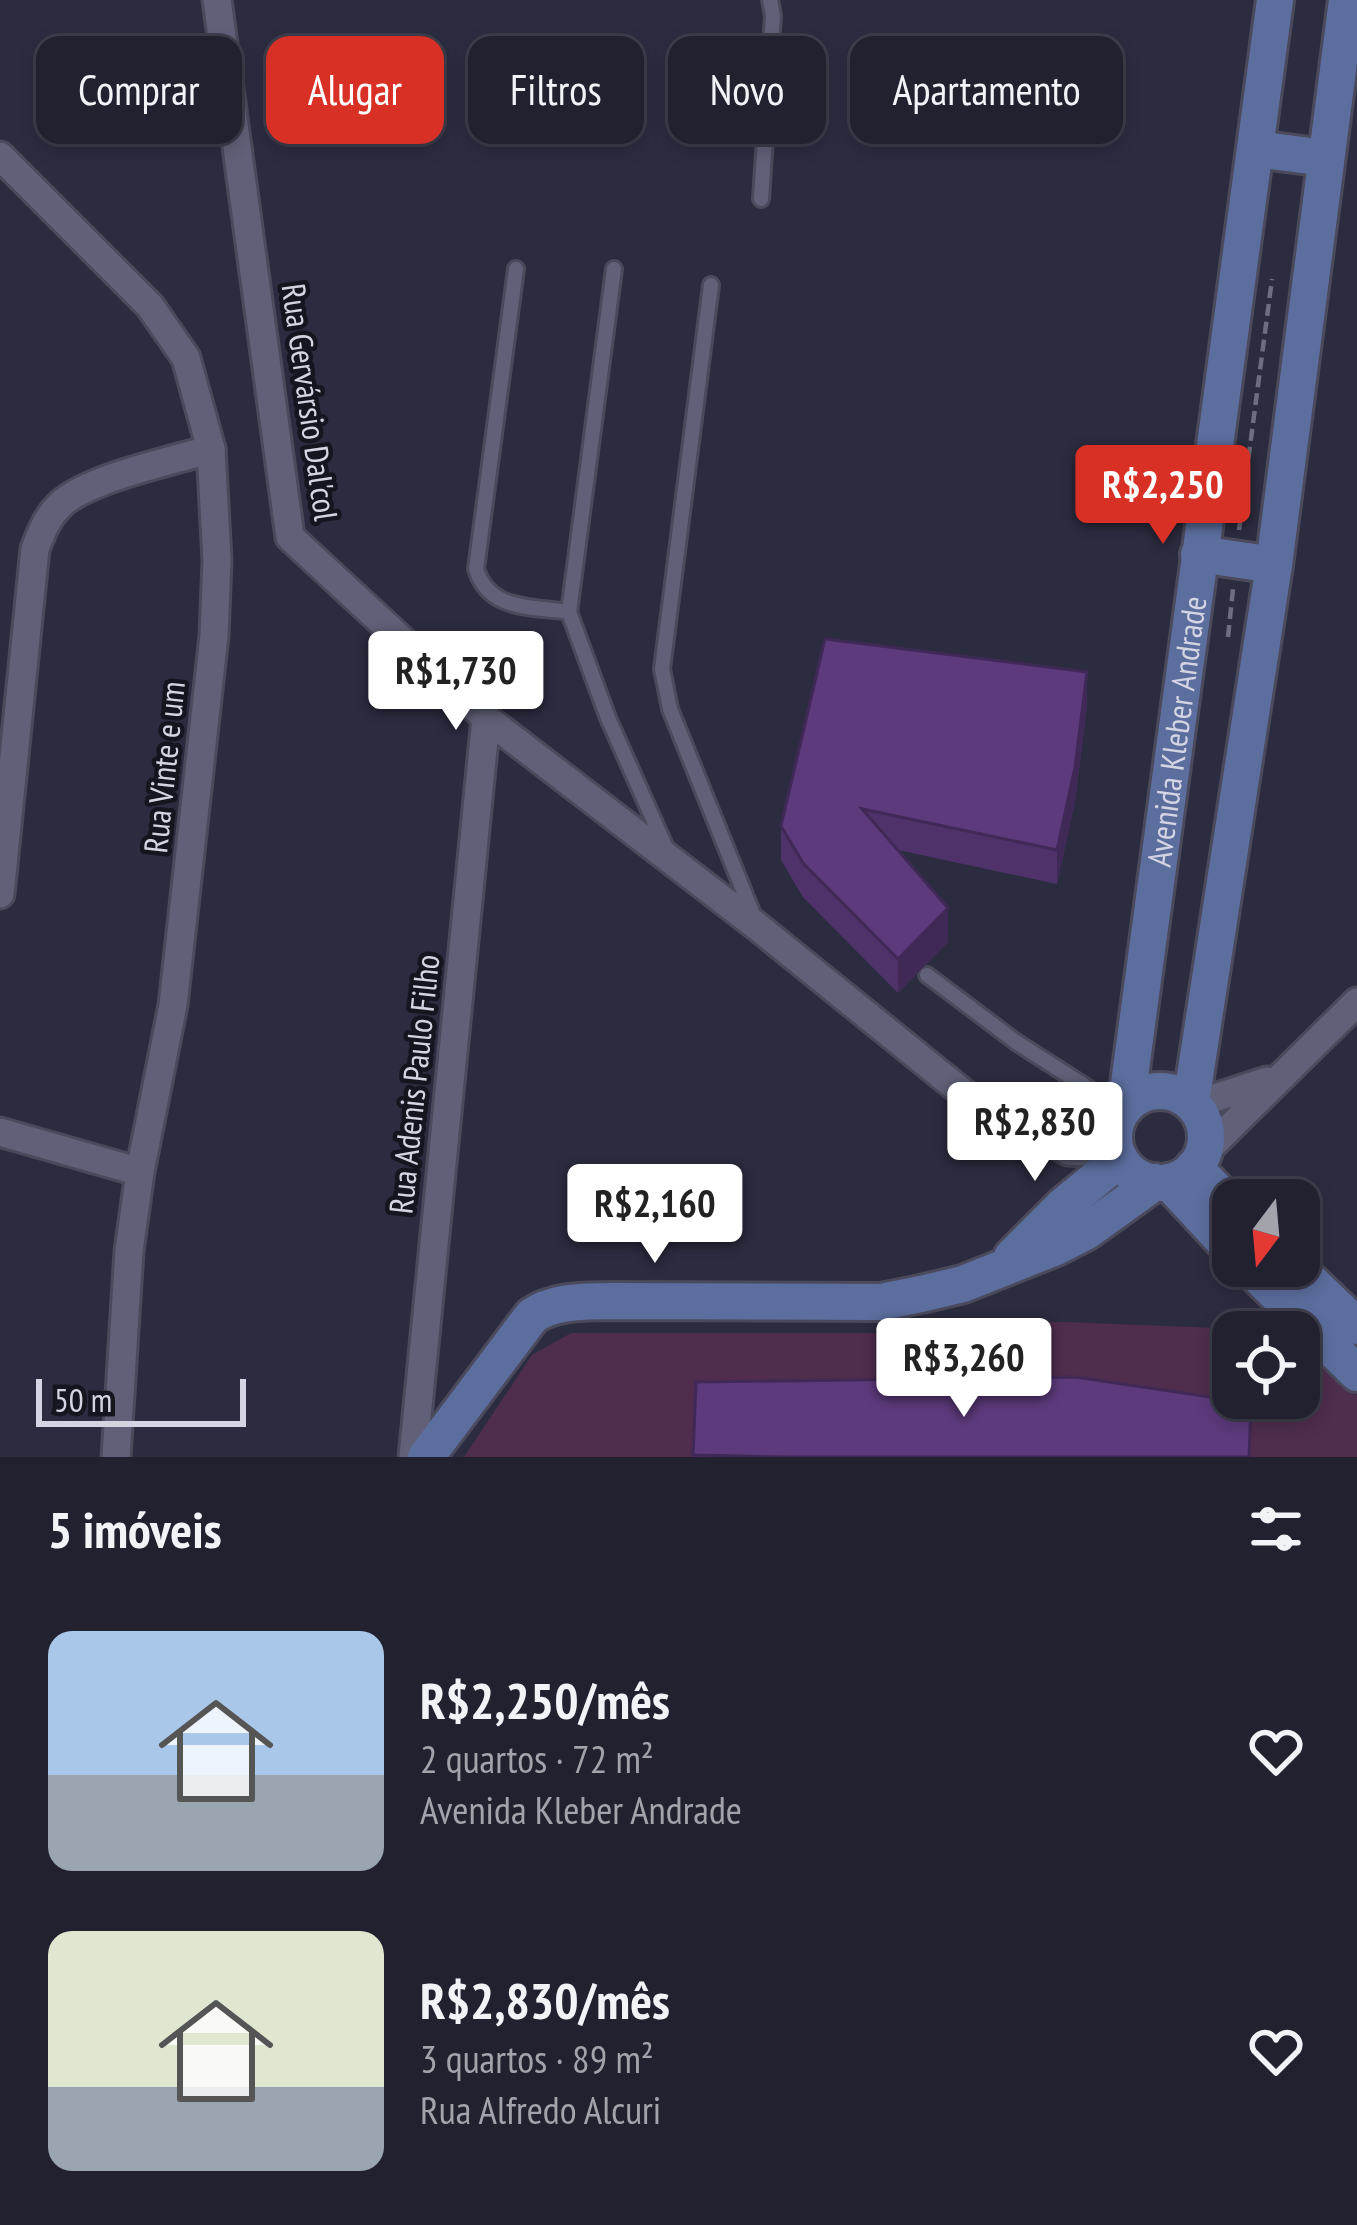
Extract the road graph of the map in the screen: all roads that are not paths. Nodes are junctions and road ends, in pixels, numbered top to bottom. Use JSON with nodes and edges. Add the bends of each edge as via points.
{"nodes":[{"id":1,"x":217,"y":0,"type":"edge"},
{"id":2,"x":770,"y":0,"type":"edge"},
{"id":3,"x":1275,"y":0,"type":"edge"},
{"id":4,"x":1347,"y":0,"type":"edge"},
{"id":5,"x":1256,"y":148,"type":"junction"},
{"id":6,"x":0,"y":156,"type":"edge"},
{"id":7,"x":1326,"y":158,"type":"junction"},
{"id":8,"x":760,"y":199,"type":"dead end"},
{"id":9,"x":516,"y":269,"type":"dead end"},
{"id":10,"x":614,"y":269,"type":"dead end"},
{"id":11,"x":711,"y":285,"type":"dead end"},
{"id":12,"x":212,"y":449,"type":"junction"},
{"id":13,"x":1199,"y":554,"type":"junction"},
{"id":14,"x":1274,"y":565,"type":"junction"},
{"id":15,"x":569,"y":611,"type":"junction"},
{"id":16,"x":487,"y":718,"type":"junction"},
{"id":17,"x":670,"y":858,"type":"junction"},
{"id":18,"x":0,"y":894,"type":"edge"},
{"id":19,"x":758,"y":927,"type":"junction"},
{"id":20,"x":927,"y":976,"type":"dead end"},
{"id":21,"x":1357,"y":1002,"type":"edge"},
{"id":22,"x":1282,"y":1074,"type":"junction"},
{"id":23,"x":1192,"y":1103,"type":"junction"},
{"id":24,"x":0,"y":1132,"type":"edge"},
{"id":25,"x":1120,"y":1132,"type":"junction"},
{"id":26,"x":140,"y":1172,"type":"junction"},
{"id":27,"x":1180,"y":1172,"type":"junction"},
{"id":28,"x":1212,"y":1194,"type":"edge"},
{"id":29,"x":1212,"y":1220,"type":"edge"},
{"id":30,"x":1001,"y":1268,"type":"junction"},
{"id":31,"x":1269,"y":1287,"type":"edge"},
{"id":32,"x":1316,"y":1287,"type":"edge"},
{"id":33,"x":1357,"y":1326,"type":"edge"},
{"id":34,"x":1357,"y":1373,"type":"edge"},
{"id":35,"x":116,"y":1457,"type":"edge"},
{"id":36,"x":413,"y":1457,"type":"edge"},
{"id":37,"x":426,"y":1457,"type":"edge"}],
"edges":[{"from":1,"to":16,"type":"street","name":"Rua Gervársio Dal'col","via":[[290,537]]},
{"from":2,"to":8,"type":"lane"},
{"from":3,"to":5,"type":"street","name":"Avenida Kleber Andrade"},
{"from":4,"to":7,"type":"street","name":"Avenida Kleber Andrade"},
{"from":5,"to":7,"type":"street"},
{"from":5,"to":13,"type":"street","name":"Avenida Kleber Andrade"},
{"from":6,"to":12,"type":"street","name":"Rua Vinte e um","via":[[150,306],[186,358]]},
{"from":7,"to":14,"type":"street","name":"Avenida Kleber Andrade"},
{"from":9,"to":15,"type":"lane","via":[[476,569],[490,596]]},
{"from":10,"to":15,"type":"lane"},
{"from":11,"to":19,"type":"lane","via":[[662,669],[670,709]]},
{"from":12,"to":18,"type":"street","via":[[79,490],[44,526],[35,549]]},
{"from":12,"to":26,"type":"street","name":"Rua Vinte e um","via":[[212,659],[173,1004]]},
{"from":13,"to":14,"type":"street"},
{"from":13,"to":25,"type":"street","name":"Avenida Kleber Andrade"},
{"from":14,"to":23,"type":"street","name":"Avenida Kleber Andrade"},
{"from":15,"to":17,"type":"lane","name":"Rua Gervársio Dal'col"},
{"from":16,"to":17,"type":"street","name":"Rua Gervársio Dal'col"},
{"from":16,"to":36,"type":"street","name":"Rua Adenis Paulo Filho"},
{"from":17,"to":19,"type":"street","name":"Rua Gervársio Dal'col"},
{"from":19,"to":25,"type":"street","name":"Rua Gervársio Dal'col","via":[[968,1096],[1068,1151],[1088,1152]]},
{"from":20,"to":25,"type":"lane","via":[[1094,1093]]},
{"from":21,"to":22,"type":"street"},
{"from":22,"to":23,"type":"street"},
{"from":22,"to":27,"type":"street"},
{"from":23,"to":25,"type":"street","via":[[1150,1092]]},
{"from":23,"to":27,"type":"street","via":[[1205,1128]]},
{"from":24,"to":26,"type":"street"},
{"from":25,"to":27,"type":"street","via":[[1141,1178]]},
{"from":25,"to":30,"type":"street","via":[[1073,1197]]},
{"from":26,"to":35,"type":"street","name":"Rua Vinte e um"},
{"from":27,"to":28,"type":"street"},
{"from":27,"to":29,"type":"street"},
{"from":27,"to":30,"type":"street","via":[[1087,1232]]},
{"from":30,"to":37,"type":"street","via":[[881,1302],[543,1307]]},
{"from":31,"to":34,"type":"street"},
{"from":32,"to":33,"type":"street"}]}
